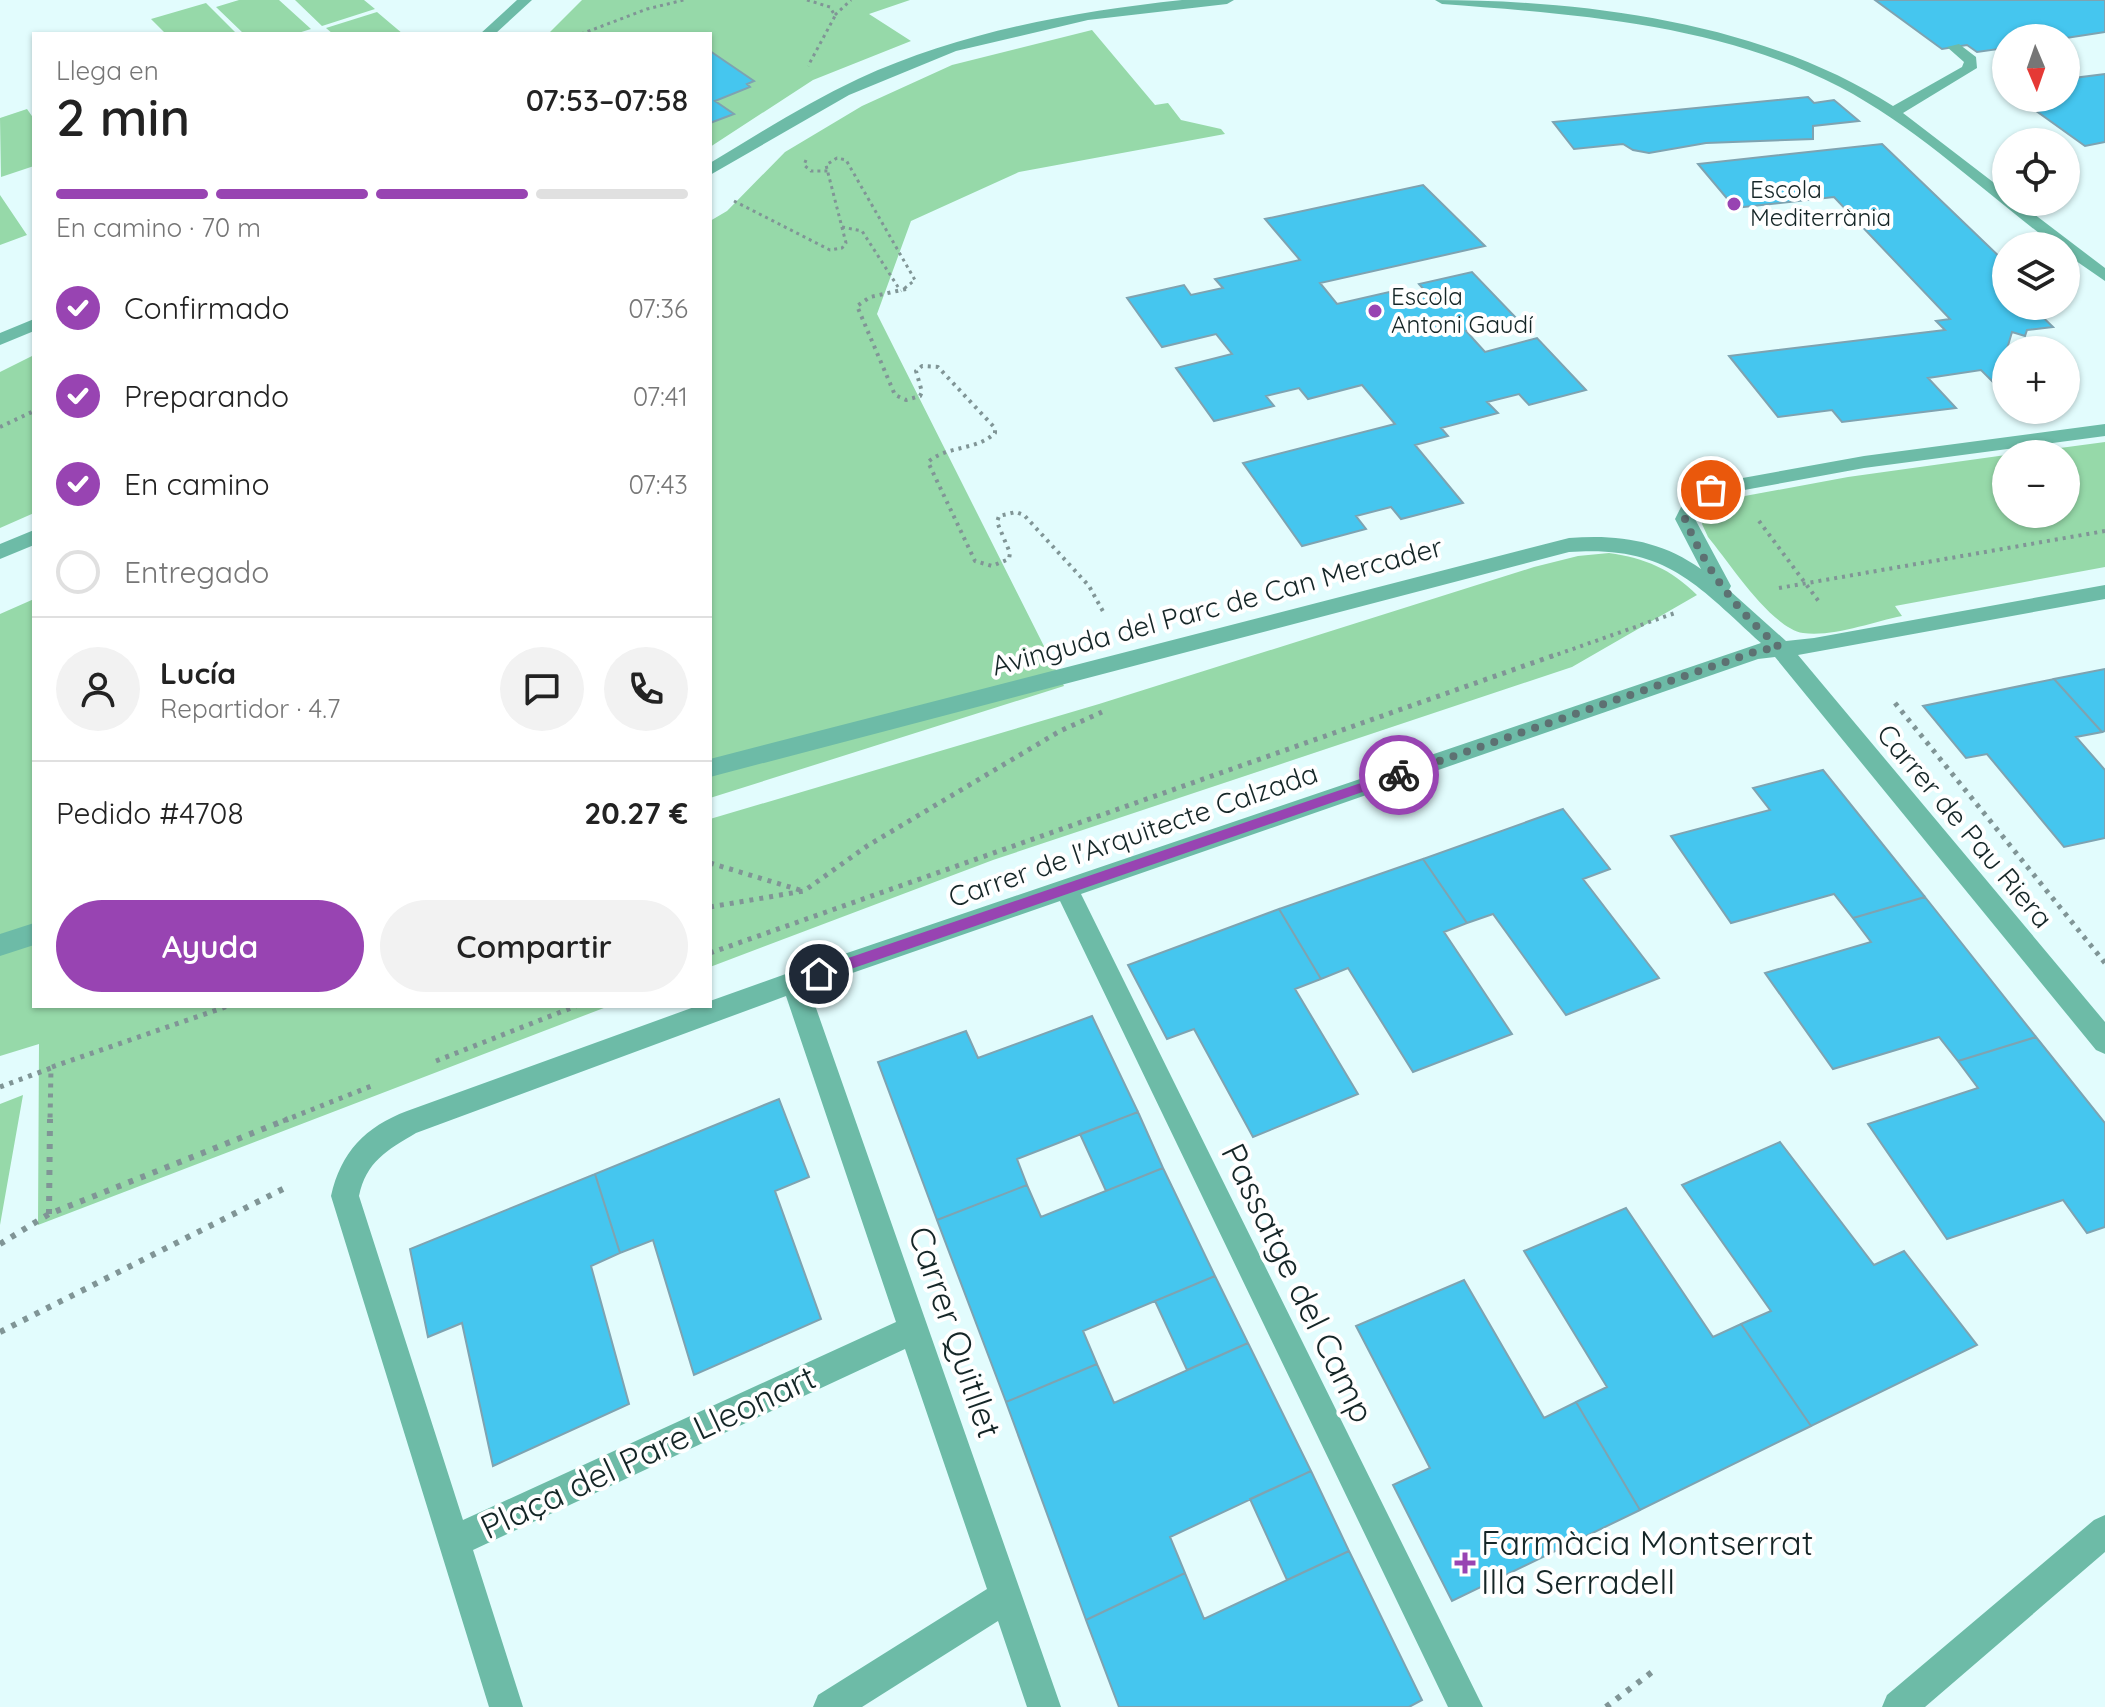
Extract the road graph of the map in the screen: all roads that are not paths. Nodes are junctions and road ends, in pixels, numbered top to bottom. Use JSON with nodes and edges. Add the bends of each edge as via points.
{"nodes":[{"id":1,"x":525,"y":0,"type":"edge"},
{"id":2,"x":1227,"y":0,"type":"edge"},
{"id":3,"x":1442,"y":0,"type":"edge"},
{"id":4,"x":489,"y":32,"type":"edge"},
{"id":5,"x":1954,"y":47,"type":"dead end"},
{"id":6,"x":1892,"y":113,"type":"junction"},
{"id":7,"x":712,"y":169,"type":"edge"},
{"id":8,"x":1992,"y":190,"type":"edge"},
{"id":9,"x":2027,"y":216,"type":"edge"},
{"id":10,"x":2048,"y":232,"type":"edge"},
{"id":11,"x":2080,"y":257,"type":"edge"},
{"id":12,"x":2105,"y":276,"type":"edge"},
{"id":13,"x":32,"y":325,"type":"edge"},
{"id":14,"x":0,"y":340,"type":"edge"},
{"id":15,"x":2105,"y":430,"type":"edge"},
{"id":16,"x":32,"y":538,"type":"edge"},
{"id":17,"x":0,"y":552,"type":"edge"},
{"id":18,"x":2105,"y":592,"type":"edge"},
{"id":19,"x":1728,"y":598,"type":"junction"},
{"id":20,"x":1779,"y":647,"type":"junction"},
{"id":21,"x":712,"y":767,"type":"edge"},
{"id":22,"x":1067,"y":890,"type":"junction"},
{"id":23,"x":32,"y":935,"type":"edge"},
{"id":24,"x":0,"y":945,"type":"edge"},
{"id":25,"x":794,"y":982,"type":"junction"},
{"id":26,"x":2105,"y":1042,"type":"edge"},
{"id":27,"x":914,"y":1329,"type":"junction"},
{"id":28,"x":2105,"y":1531,"type":"edge"},
{"id":29,"x":453,"y":1542,"type":"junction"},
{"id":30,"x":1007,"y":1596,"type":"junction"},
{"id":31,"x":506,"y":1707,"type":"edge"},
{"id":32,"x":830,"y":1707,"type":"edge"},
{"id":33,"x":1044,"y":1707,"type":"edge"},
{"id":34,"x":1466,"y":1707,"type":"edge"},
{"id":35,"x":1899,"y":1707,"type":"edge"}],
"edges":[{"from":1,"to":4,"type":"street"},
{"from":2,"to":7,"type":"street","via":[[1030,26],[922,58],[806,112]]},
{"from":3,"to":6,"type":"street","via":[[1598,18],[1733,42],[1832,78]]},
{"from":5,"to":6,"type":"street","via":[[1972,65]]},
{"from":6,"to":8,"type":"street"},
{"from":9,"to":10,"type":"street"},
{"from":11,"to":12,"type":"street"},
{"from":13,"to":14,"type":"street"},
{"from":15,"to":19,"type":"street","name":"Avinguda del Parc de Can Mercader","via":[[1864,462],[1711,490],[1691,506],[1685,519]]},
{"from":16,"to":17,"type":"street"},
{"from":18,"to":20,"type":"street","name":"Carrer de l'Arquitecte Calzada","via":[[1814,646]]},
{"from":19,"to":20,"type":"street","name":"Avinguda del Parc de Can Mercader"},
{"from":19,"to":21,"type":"street","name":"Avinguda del Parc de Can Mercader","via":[[1664,554],[1636,545],[1569,545]]},
{"from":20,"to":22,"type":"street","name":"Carrer de l'Arquitecte Calzada"},
{"from":20,"to":26,"type":"street","name":"Carrer de Pau Riera"},
{"from":22,"to":25,"type":"street","name":"Carrer de l'Arquitecte Calzada"},
{"from":22,"to":34,"type":"street","name":"Passatge del Camp"},
{"from":23,"to":24,"type":"street"},
{"from":25,"to":27,"type":"street","name":"Carrer Quitllet"},
{"from":25,"to":29,"type":"street","name":"Carrer de l'Arquitecte Calzada","via":[[407,1124],[359,1154],[348,1174],[345,1196]]},
{"from":27,"to":29,"type":"street","name":"Plaça del Pare Lleonart"},
{"from":27,"to":30,"type":"street","name":"Carrer Quitllet"},
{"from":28,"to":35,"type":"street"},
{"from":29,"to":31,"type":"street","name":"Plaça del Pare Lleonart"},
{"from":30,"to":32,"type":"street"},
{"from":30,"to":33,"type":"street","name":"Carrer Quitllet"}]}
